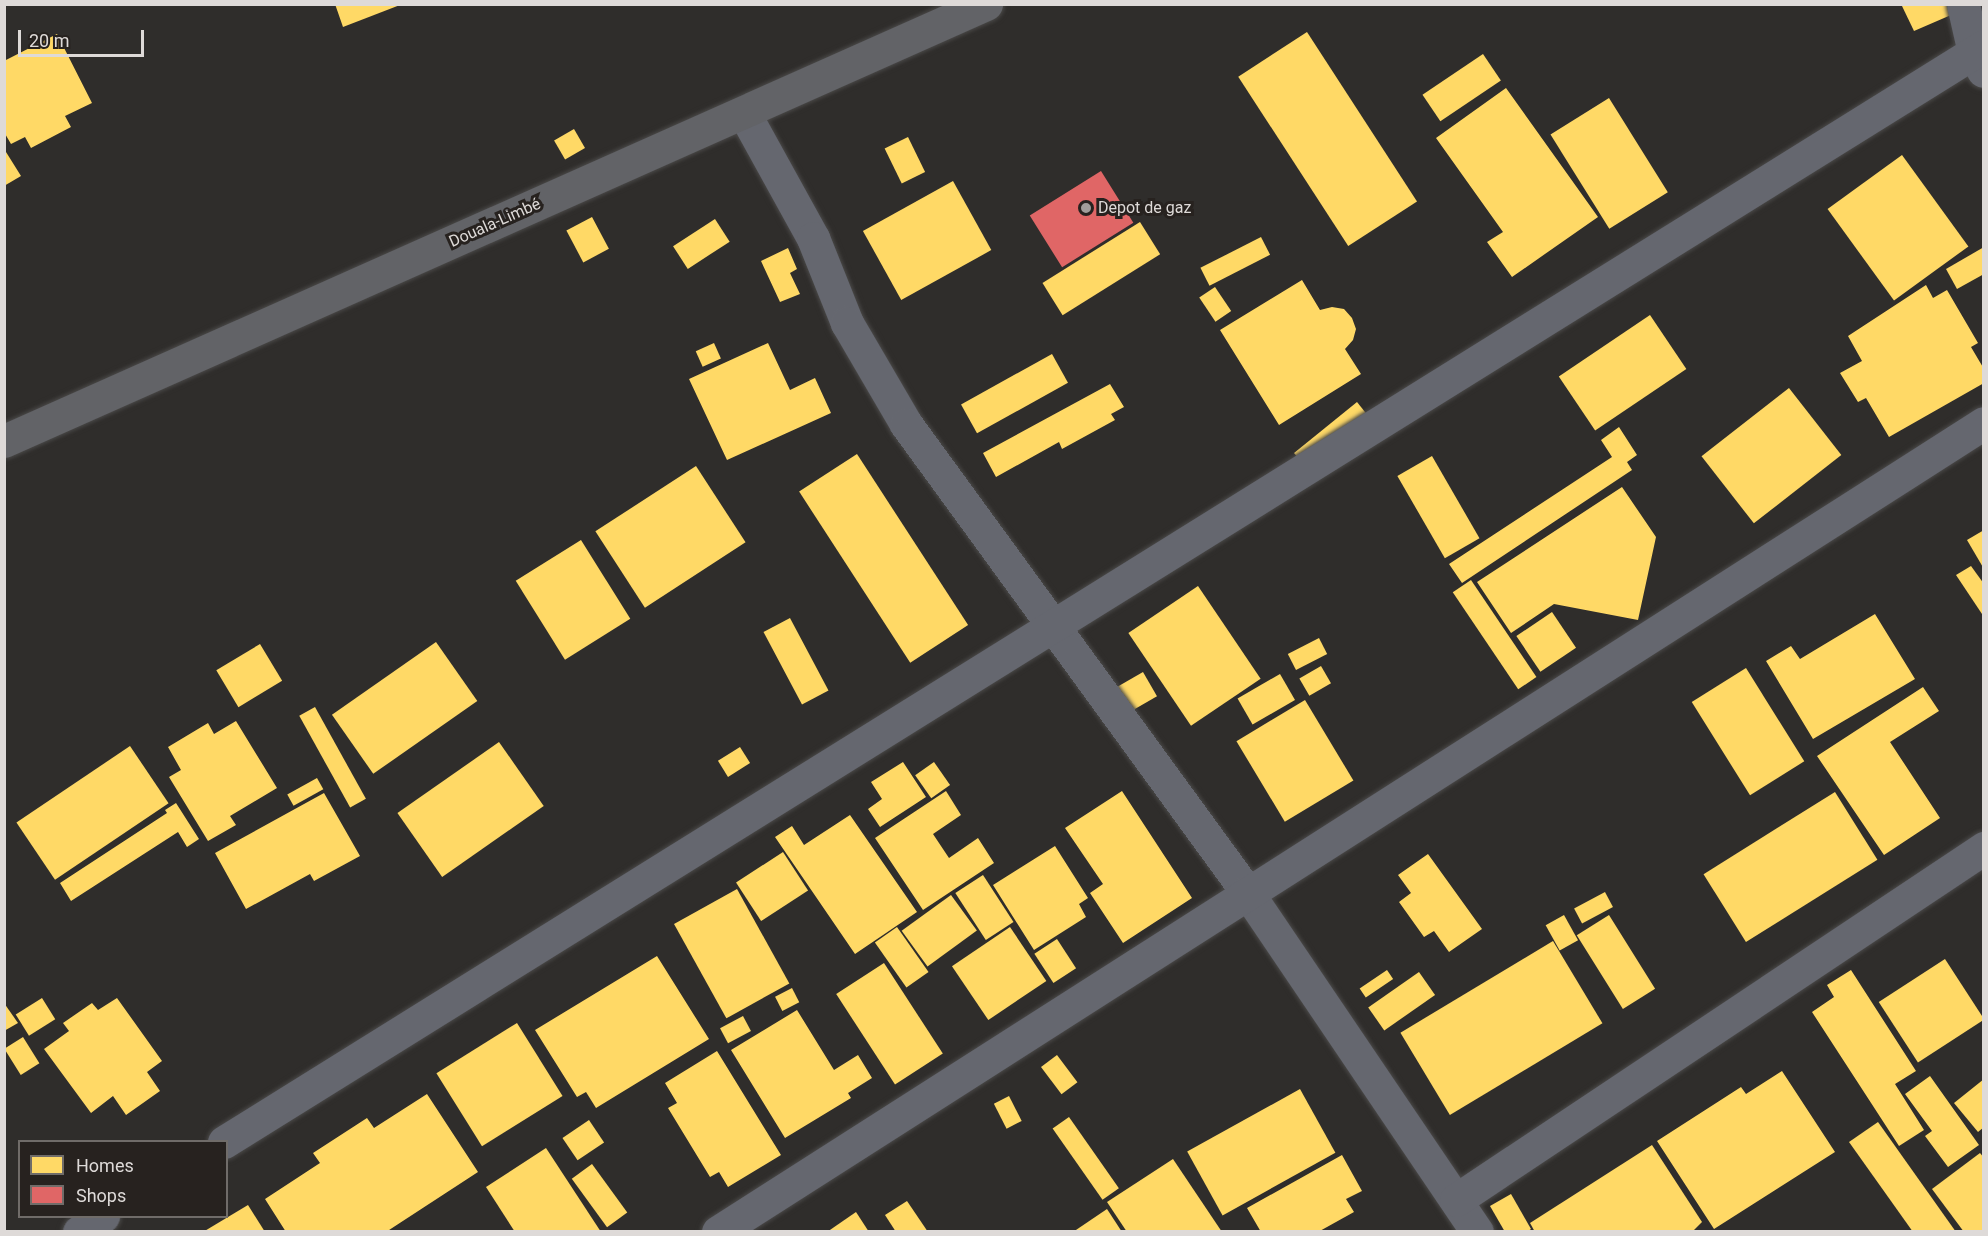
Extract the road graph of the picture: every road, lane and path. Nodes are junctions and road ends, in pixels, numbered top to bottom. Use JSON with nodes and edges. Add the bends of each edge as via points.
{"nodes":[{"id":1,"x":986,"y":4,"type":"edge"},
{"id":2,"x":1963,"y":4,"type":"edge"},
{"id":3,"x":1980,"y":57,"type":"edge"},
{"id":4,"x":744,"y":113,"type":"junction"},
{"id":5,"x":1983,"y":423,"type":"edge"},
{"id":6,"x":4,"y":441,"type":"edge"},
{"id":7,"x":1056,"y":627,"type":"junction"},
{"id":8,"x":1983,"y":848,"type":"edge"},
{"id":9,"x":1246,"y":892,"type":"junction"},
{"id":10,"x":227,"y":1140,"type":"edge"},
{"id":11,"x":1456,"y":1200,"type":"junction"},
{"id":12,"x":100,"y":1218,"type":"edge"},
{"id":13,"x":79,"y":1232,"type":"edge"},
{"id":14,"x":718,"y":1232,"type":"edge"},
{"id":15,"x":1477,"y":1232,"type":"edge"}],
"edges":[{"from":1,"to":4,"type":"highway","name":"Douala-Limbé"},
{"from":2,"to":3,"type":"street"},
{"from":3,"to":7,"type":"street"},
{"from":4,"to":6,"type":"highway","name":"Douala-Limbé"},
{"from":4,"to":7,"type":"street","via":[[813,238],[847,323],[906,424]]},
{"from":5,"to":9,"type":"street"},
{"from":7,"to":9,"type":"street"},
{"from":7,"to":10,"type":"street"},
{"from":8,"to":11,"type":"street"},
{"from":9,"to":11,"type":"street"},
{"from":9,"to":14,"type":"street"},
{"from":11,"to":15,"type":"street"},
{"from":12,"to":13,"type":"street"}]}
